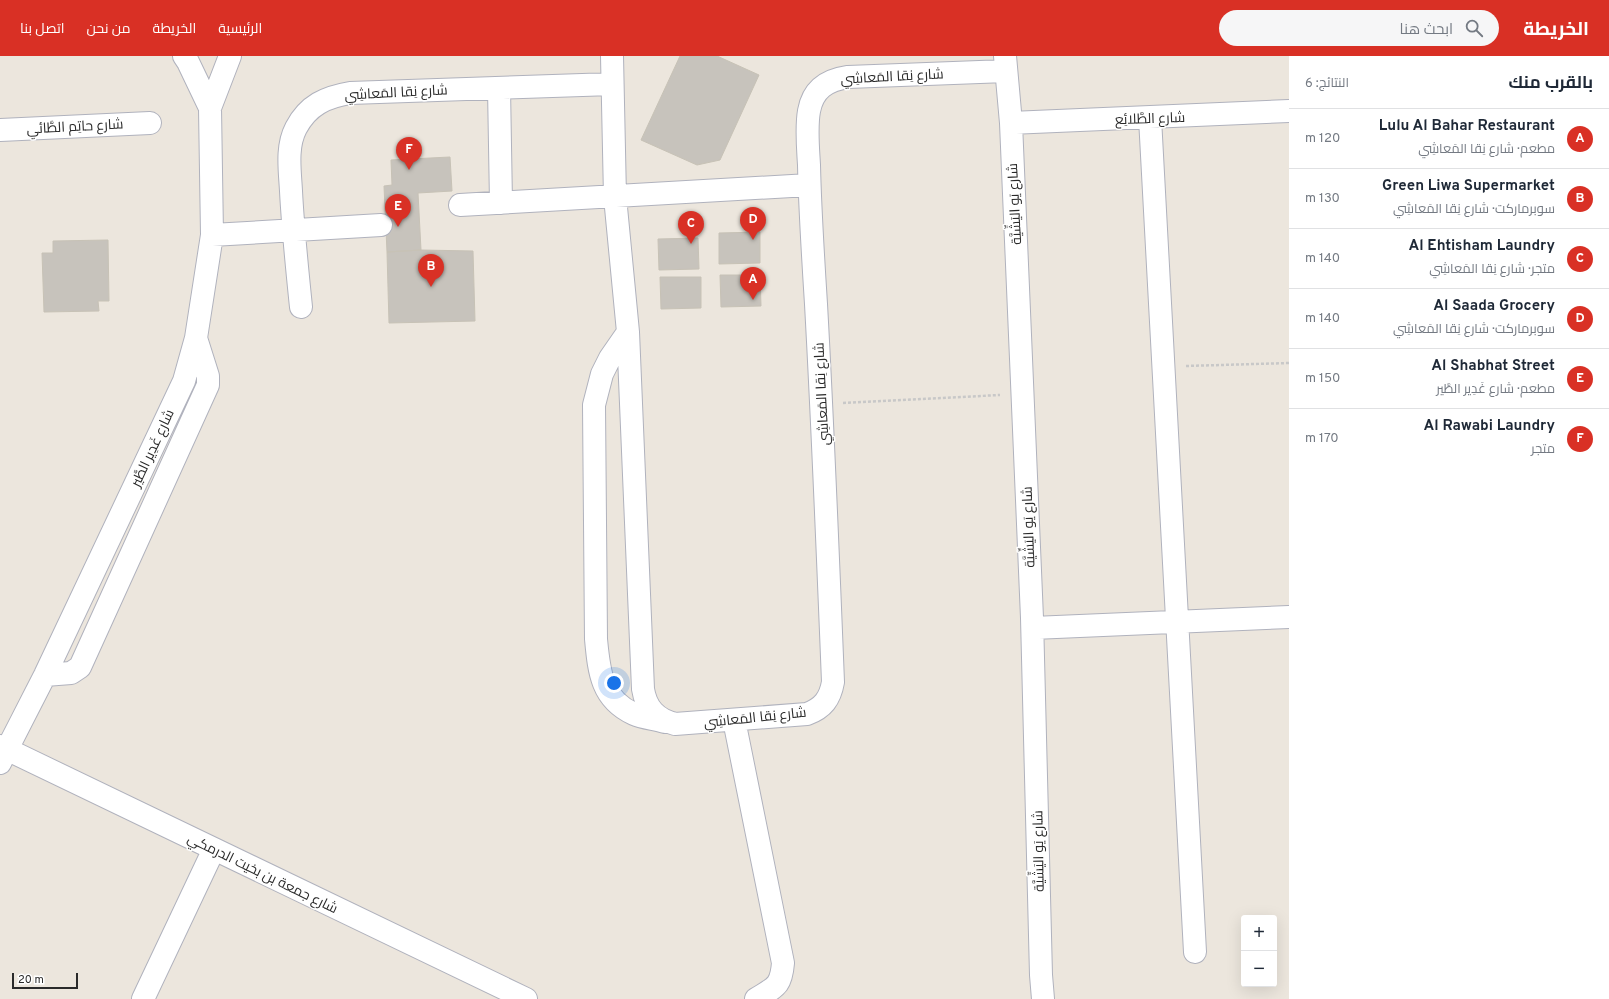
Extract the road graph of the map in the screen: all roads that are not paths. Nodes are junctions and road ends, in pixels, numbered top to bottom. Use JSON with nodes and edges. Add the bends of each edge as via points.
{"nodes":[{"id":1,"x":184,"y":56,"type":"edge"},
{"id":2,"x":230,"y":56,"type":"edge"},
{"id":3,"x":612,"y":56,"type":"edge"},
{"id":4,"x":1006,"y":64,"type":"edge"},
{"id":5,"x":612,"y":84,"type":"junction"},
{"id":6,"x":499,"y":88,"type":"junction"},
{"id":7,"x":210,"y":108,"type":"junction"},
{"id":8,"x":1289,"y":111,"type":"edge"},
{"id":9,"x":1150,"y":118,"type":"junction"},
{"id":10,"x":150,"y":123,"type":"dead end"},
{"id":11,"x":1011,"y":123,"type":"junction"},
{"id":12,"x":0,"y":130,"type":"edge"},
{"id":13,"x":809,"y":185,"type":"junction"},
{"id":14,"x":615,"y":197,"type":"junction"},
{"id":15,"x":501,"y":203,"type":"junction"},
{"id":16,"x":460,"y":206,"type":"dead end"},
{"id":17,"x":381,"y":225,"type":"dead end"},
{"id":18,"x":293,"y":231,"type":"junction"},
{"id":19,"x":212,"y":235,"type":"junction"},
{"id":20,"x":301,"y":307,"type":"dead end"},
{"id":21,"x":628,"y":332,"type":"junction"},
{"id":22,"x":196,"y":338,"type":"junction"},
{"id":23,"x":1289,"y":617,"type":"edge"},
{"id":24,"x":1177,"y":622,"type":"junction"},
{"id":25,"x":1033,"y":628,"type":"junction"},
{"id":26,"x":45,"y":675,"type":"junction"},
{"id":27,"x":734,"y":720,"type":"junction"},
{"id":28,"x":666,"y":722,"type":"junction"},
{"id":29,"x":2,"y":753,"type":"edge"},
{"id":30,"x":214,"y":849,"type":"junction"},
{"id":31,"x":1195,"y":952,"type":"dead end"},
{"id":32,"x":143,"y":999,"type":"edge"},
{"id":33,"x":526,"y":999,"type":"edge"},
{"id":34,"x":756,"y":999,"type":"edge"},
{"id":35,"x":1043,"y":999,"type":"edge"}],
"edges":[{"from":1,"to":7,"type":"street","name":"شارع غَدِير الطَّير"},
{"from":2,"to":7,"type":"street","name":"شارع غَدِير الطَّير"},
{"from":3,"to":5,"type":"street"},
{"from":4,"to":11,"type":"street","name":"شارع يَو اليَشِّيَّة"},
{"from":4,"to":13,"type":"street","name":"شارع نِقا المَعاشِي","via":[[848,76],[834,79],[822,86],[814,97],[809,111]]},
{"from":5,"to":6,"type":"street","name":"شارع نِقا المَعاشِي"},
{"from":5,"to":14,"type":"street"},
{"from":6,"to":15,"type":"street"},
{"from":6,"to":18,"type":"street","name":"شارع نِقا المَعاشِي","via":[[350,93],[333,96],[318,103],[305,114],[290,145]]},
{"from":7,"to":19,"type":"street","name":"شارع غَدِير الطَّير"},
{"from":8,"to":9,"type":"street","name":"شارع الطَّلائِع"},
{"from":9,"to":11,"type":"street","name":"شارع الطَّلائِع"},
{"from":9,"to":24,"type":"street"},
{"from":10,"to":12,"type":"street","name":"شارع حاتِم الطَّائي"},
{"from":11,"to":25,"type":"street","name":"شارع يَو اليَشِّيَّة"},
{"from":13,"to":14,"type":"street"},
{"from":13,"to":27,"type":"street","name":"شارع نِقا المَعاشِي","via":[[832,690],[825,703],[807,714]]},
{"from":14,"to":15,"type":"street"},
{"from":14,"to":21,"type":"street"},
{"from":15,"to":16,"type":"street"},
{"from":17,"to":18,"type":"street"},
{"from":18,"to":19,"type":"street"},
{"from":18,"to":20,"type":"street","name":"شارع نِقا المَعاشِي"},
{"from":19,"to":22,"type":"street","name":"شارع غَدِير الطَّير"},
{"from":21,"to":28,"type":"street","via":[[643,689],[652,712]]},
{"from":21,"to":28,"type":"street","name":"شارع نِقا المَعاشِي","via":[[602,374],[594,406],[596,639],[599,667],[605,689],[618,704],[635,714]]},
{"from":22,"to":26,"type":"street","name":"شارع غَدِير الطَّير","via":[[184,381]]},
{"from":22,"to":26,"type":"street","via":[[208,376],[205,393],[80,667],[71,673]]},
{"from":23,"to":24,"type":"street"},
{"from":24,"to":25,"type":"street"},
{"from":24,"to":31,"type":"street"},
{"from":25,"to":35,"type":"street","name":"شارع يَو اليَشِّيَّة"},
{"from":26,"to":29,"type":"street","name":"شارع غَدِير الطَّير"},
{"from":27,"to":28,"type":"street","name":"شارع نِقا المَعاشِي","via":[[683,724]]},
{"from":27,"to":34,"type":"street","via":[[783,963],[782,977],[776,986]]},
{"from":29,"to":30,"type":"street","name":"شارع جمعة بن بخيت الدرمكي"},
{"from":30,"to":32,"type":"street"},
{"from":30,"to":33,"type":"street","name":"شارع جمعة بن بخيت الدرمكي"}]}
